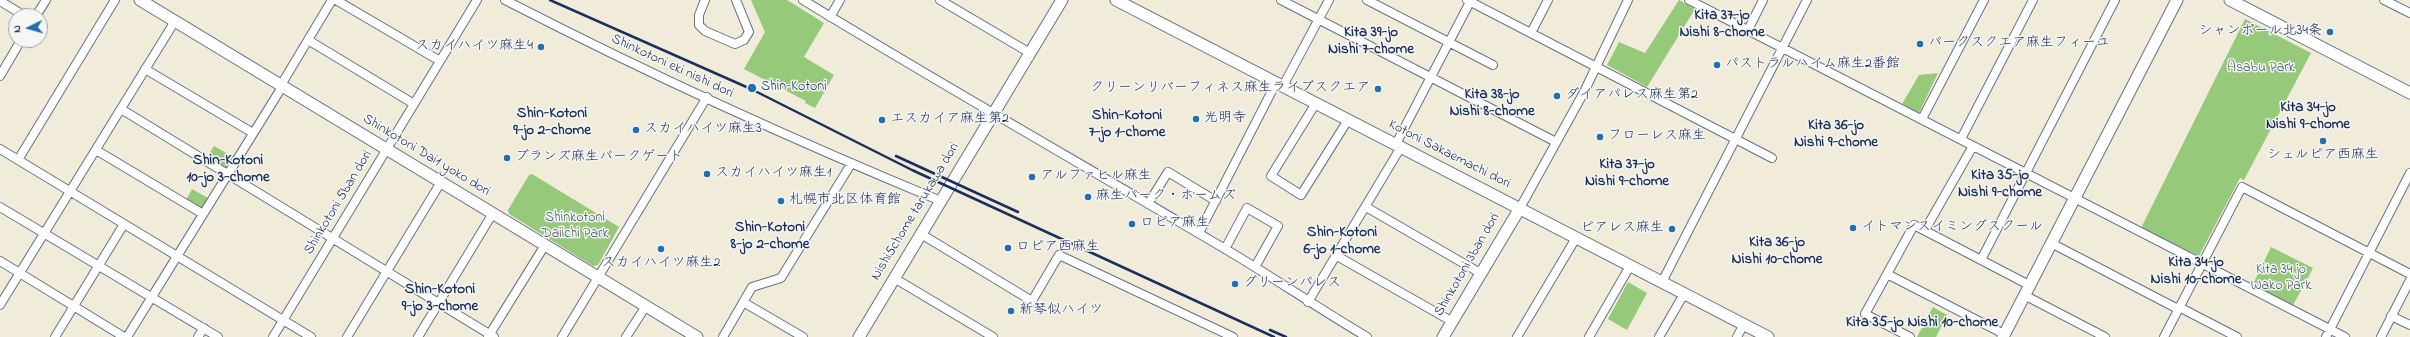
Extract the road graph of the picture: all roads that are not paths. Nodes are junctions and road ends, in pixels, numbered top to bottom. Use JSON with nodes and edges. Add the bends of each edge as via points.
{"nodes":[{"id":1,"x":115,"y":0,"type":"edge"},
{"id":2,"x":140,"y":0,"type":"edge"},
{"id":3,"x":332,"y":0,"type":"edge"},
{"id":4,"x":336,"y":0,"type":"edge"},
{"id":5,"x":477,"y":0,"type":"edge"},
{"id":6,"x":505,"y":0,"type":"edge"},
{"id":7,"x":705,"y":0,"type":"edge"},
{"id":8,"x":736,"y":0,"type":"edge"},
{"id":9,"x":803,"y":0,"type":"edge"},
{"id":10,"x":840,"y":0,"type":"edge"},
{"id":11,"x":940,"y":0,"type":"edge"},
{"id":12,"x":1062,"y":0,"type":"edge"},
{"id":13,"x":1116,"y":0,"type":"edge"},
{"id":14,"x":1281,"y":0,"type":"edge"},
{"id":15,"x":1329,"y":0,"type":"edge"},
{"id":16,"x":1367,"y":0,"type":"edge"},
{"id":17,"x":1548,"y":0,"type":"edge"},
{"id":18,"x":1628,"y":0,"type":"edge"},
{"id":19,"x":1689,"y":0,"type":"edge"},
{"id":20,"x":1763,"y":0,"type":"edge"},
{"id":21,"x":1807,"y":0,"type":"edge"},
{"id":22,"x":1984,"y":0,"type":"edge"},
{"id":23,"x":2034,"y":0,"type":"edge"},
{"id":24,"x":2115,"y":0,"type":"edge"},
{"id":25,"x":2176,"y":0,"type":"edge"},
{"id":26,"x":2230,"y":0,"type":"edge"},
{"id":27,"x":2384,"y":0,"type":"edge"},
{"id":28,"x":0,"y":1,"type":"edge"},
{"id":29,"x":1469,"y":1,"type":"edge"},
{"id":30,"x":1704,"y":3,"type":"edge"},
{"id":31,"x":12,"y":8,"type":"edge"},
{"id":32,"x":2410,"y":13,"type":"edge"},
{"id":33,"x":830,"y":17,"type":"junction"},
{"id":34,"x":1319,"y":19,"type":"junction"},
{"id":35,"x":175,"y":21,"type":"junction"},
{"id":36,"x":1748,"y":30,"type":"junction"},
{"id":37,"x":1531,"y":33,"type":"junction"},
{"id":38,"x":308,"y":40,"type":"junction"},
{"id":39,"x":1449,"y":42,"type":"junction"},
{"id":40,"x":17,"y":48,"type":"edge"},
{"id":41,"x":1782,"y":48,"type":"junction"},
{"id":42,"x":1030,"y":53,"type":"junction"},
{"id":43,"x":440,"y":61,"type":"junction"},
{"id":44,"x":1493,"y":65,"type":"dead end"},
{"id":45,"x":1596,"y":67,"type":"junction"},
{"id":46,"x":146,"y":69,"type":"junction"},
{"id":47,"x":0,"y":76,"type":"edge"},
{"id":48,"x":1430,"y":78,"type":"junction"},
{"id":49,"x":1280,"y":84,"type":"junction"},
{"id":50,"x":281,"y":86,"type":"junction"},
{"id":51,"x":2410,"y":93,"type":"edge"},
{"id":52,"x":707,"y":97,"type":"junction"},
{"id":53,"x":1316,"y":103,"type":"junction"},
{"id":54,"x":414,"y":104,"type":"junction"},
{"id":55,"x":121,"y":109,"type":"junction"},
{"id":56,"x":993,"y":114,"type":"junction"},
{"id":57,"x":1922,"y":119,"type":"junction"},
{"id":58,"x":1348,"y":120,"type":"junction"},
{"id":59,"x":253,"y":133,"type":"junction"},
{"id":60,"x":1961,"y":139,"type":"junction"},
{"id":61,"x":1736,"y":140,"type":"junction"},
{"id":62,"x":1556,"y":142,"type":"junction"},
{"id":63,"x":1398,"y":146,"type":"junction"},
{"id":64,"x":1973,"y":146,"type":"junction"},
{"id":65,"x":0,"y":149,"type":"edge"},
{"id":66,"x":387,"y":149,"type":"junction"},
{"id":67,"x":96,"y":150,"type":"junction"},
{"id":68,"x":1772,"y":158,"type":"dead end"},
{"id":69,"x":18,"y":160,"type":"junction"},
{"id":70,"x":851,"y":164,"type":"junction"},
{"id":71,"x":2410,"y":173,"type":"edge"},
{"id":72,"x":227,"y":174,"type":"junction"},
{"id":73,"x":2026,"y":174,"type":"junction"},
{"id":74,"x":441,"y":182,"type":"junction"},
{"id":75,"x":70,"y":192,"type":"junction"},
{"id":76,"x":2074,"y":198,"type":"junction"},
{"id":77,"x":941,"y":201,"type":"junction"},
{"id":78,"x":1216,"y":201,"type":"junction"},
{"id":79,"x":1148,"y":204,"type":"junction"},
{"id":80,"x":0,"y":207,"type":"edge"},
{"id":81,"x":1366,"y":207,"type":"junction"},
{"id":82,"x":1520,"y":208,"type":"junction"},
{"id":83,"x":493,"y":213,"type":"junction"},
{"id":84,"x":203,"y":214,"type":"junction"},
{"id":85,"x":124,"y":224,"type":"junction"},
{"id":86,"x":1925,"y":230,"type":"junction"},
{"id":87,"x":44,"y":233,"type":"junction"},
{"id":88,"x":1199,"y":233,"type":"junction"},
{"id":89,"x":921,"y":234,"type":"junction"},
{"id":90,"x":333,"y":238,"type":"junction"},
{"id":91,"x":1576,"y":238,"type":"junction"},
{"id":92,"x":2051,"y":243,"type":"junction"},
{"id":93,"x":545,"y":245,"type":"junction"},
{"id":94,"x":1225,"y":249,"type":"junction"},
{"id":95,"x":2369,"y":253,"type":"junction"},
{"id":96,"x":177,"y":256,"type":"junction"},
{"id":97,"x":1337,"y":256,"type":"junction"},
{"id":98,"x":1982,"y":260,"type":"junction"},
{"id":99,"x":0,"y":262,"type":"edge"},
{"id":100,"x":2202,"y":264,"type":"junction"},
{"id":101,"x":98,"y":266,"type":"junction"},
{"id":102,"x":1630,"y":266,"type":"junction"},
{"id":103,"x":1255,"y":268,"type":"junction"},
{"id":104,"x":386,"y":270,"type":"junction"},
{"id":105,"x":19,"y":273,"type":"junction"},
{"id":106,"x":1482,"y":274,"type":"junction"},
{"id":107,"x":1887,"y":274,"type":"junction"},
{"id":108,"x":2410,"y":274,"type":"edge"},
{"id":109,"x":598,"y":277,"type":"junction"},
{"id":110,"x":894,"y":278,"type":"junction"},
{"id":111,"x":2410,"y":280,"type":"edge"},
{"id":112,"x":1662,"y":282,"type":"junction"},
{"id":113,"x":2027,"y":290,"type":"junction"},
{"id":114,"x":1684,"y":294,"type":"junction"},
{"id":115,"x":150,"y":298,"type":"junction"},
{"id":116,"x":743,"y":302,"type":"junction"},
{"id":117,"x":1308,"y":302,"type":"junction"},
{"id":118,"x":439,"y":303,"type":"junction"},
{"id":119,"x":0,"y":306,"type":"edge"},
{"id":120,"x":646,"y":306,"type":"junction"},
{"id":121,"x":74,"y":307,"type":"junction"},
{"id":122,"x":2179,"y":308,"type":"junction"},
{"id":123,"x":2391,"y":316,"type":"junction"},
{"id":124,"x":283,"y":320,"type":"junction"},
{"id":125,"x":1453,"y":322,"type":"junction"},
{"id":126,"x":1744,"y":324,"type":"junction"},
{"id":127,"x":2410,"y":325,"type":"edge"},
{"id":128,"x":204,"y":328,"type":"junction"},
{"id":129,"x":1216,"y":329,"type":"junction"},
{"id":130,"x":2328,"y":333,"type":"edge"},
{"id":131,"x":2004,"y":335,"type":"edge"},
{"id":132,"x":490,"y":336,"type":"edge"},
{"id":133,"x":55,"y":337,"type":"edge"},
{"id":134,"x":124,"y":337,"type":"edge"},
{"id":135,"x":127,"y":337,"type":"edge"},
{"id":136,"x":198,"y":337,"type":"edge"},
{"id":137,"x":218,"y":337,"type":"edge"},
{"id":138,"x":273,"y":337,"type":"edge"},
{"id":139,"x":310,"y":337,"type":"edge"},
{"id":140,"x":347,"y":337,"type":"edge"},
{"id":141,"x":418,"y":337,"type":"edge"},
{"id":142,"x":562,"y":337,"type":"edge"},
{"id":143,"x":626,"y":337,"type":"edge"},
{"id":144,"x":697,"y":337,"type":"edge"},
{"id":145,"x":723,"y":337,"type":"edge"},
{"id":146,"x":803,"y":337,"type":"edge"},
{"id":147,"x":859,"y":337,"type":"edge"},
{"id":148,"x":993,"y":337,"type":"edge"},
{"id":149,"x":1212,"y":337,"type":"edge"},
{"id":150,"x":1233,"y":337,"type":"edge"},
{"id":151,"x":1367,"y":337,"type":"edge"},
{"id":152,"x":1443,"y":337,"type":"edge"},
{"id":153,"x":1517,"y":337,"type":"edge"},
{"id":154,"x":1589,"y":337,"type":"edge"},
{"id":155,"x":1659,"y":337,"type":"edge"},
{"id":156,"x":1737,"y":337,"type":"edge"},
{"id":157,"x":1768,"y":337,"type":"edge"},
{"id":158,"x":1910,"y":337,"type":"edge"},
{"id":159,"x":2105,"y":337,"type":"edge"},
{"id":160,"x":2164,"y":337,"type":"edge"},
{"id":161,"x":2237,"y":337,"type":"edge"},
{"id":162,"x":2344,"y":337,"type":"edge"},
{"id":163,"x":2381,"y":337,"type":"edge"}],
"edges":[{"from":1,"to":69,"type":"street"},
{"from":2,"to":35,"type":"street","name":"Shinkotoni Dai1 yoko dori"},
{"from":3,"to":38,"type":"street"},
{"from":4,"to":43,"type":"street"},
{"from":5,"to":43,"type":"street","name":"Shinkotoni 5ban dori"},
{"from":6,"to":52,"type":"street","name":"Shinkotoni eki nishi dori","via":[[580,39]]},
{"from":7,"to":8,"type":"street","via":[[699,15],[699,25],[705,31],[735,44],[744,40],[749,32]]},
{"from":9,"to":33,"type":"street"},
{"from":10,"to":33,"type":"street"},
{"from":11,"to":42,"type":"street"},
{"from":12,"to":42,"type":"street","name":"Nishi5chome tarukawa dori"},
{"from":13,"to":49,"type":"street","name":"Kotoni Sakaemachi dori"},
{"from":14,"to":34,"type":"street"},
{"from":15,"to":34,"type":"street"},
{"from":16,"to":39,"type":"street"},
{"from":17,"to":37,"type":"street"},
{"from":18,"to":45,"type":"street"},
{"from":19,"to":30,"type":"street"},
{"from":20,"to":36,"type":"street"},
{"from":21,"to":41,"type":"street"},
{"from":22,"to":57,"type":"street"},
{"from":23,"to":60,"type":"street"},
{"from":24,"to":73,"type":"street"},
{"from":25,"to":76,"type":"street"},
{"from":26,"to":51,"type":"street"},
{"from":27,"to":32,"type":"street"},
{"from":28,"to":31,"type":"street"},
{"from":29,"to":37,"type":"street"},
{"from":29,"to":39,"type":"street"},
{"from":30,"to":36,"type":"street"},
{"from":33,"to":56,"type":"street"},
{"from":34,"to":48,"type":"street"},
{"from":34,"to":49,"type":"street"},
{"from":35,"to":46,"type":"street"},
{"from":35,"to":50,"type":"street","name":"Shinkotoni Dai1 yoko dori"},
{"from":36,"to":41,"type":"street"},
{"from":37,"to":45,"type":"street"},
{"from":38,"to":50,"type":"street"},
{"from":38,"to":54,"type":"street"},
{"from":39,"to":44,"type":"street"},
{"from":39,"to":48,"type":"street"},
{"from":40,"to":47,"type":"street"},
{"from":41,"to":57,"type":"street"},
{"from":41,"to":61,"type":"street"},
{"from":42,"to":56,"type":"street","name":"Nishi5chome tarukawa dori"},
{"from":43,"to":54,"type":"street","name":"Shinkotoni 5ban dori"},
{"from":45,"to":61,"type":"street"},
{"from":45,"to":62,"type":"street"},
{"from":46,"to":55,"type":"street"},
{"from":46,"to":59,"type":"street"},
{"from":48,"to":62,"type":"street"},
{"from":48,"to":63,"type":"street"},
{"from":49,"to":53,"type":"street","name":"Kotoni Sakaemachi dori"},
{"from":49,"to":78,"type":"street"},
{"from":50,"to":59,"type":"street"},
{"from":50,"to":66,"type":"street","name":"Shinkotoni Dai1 yoko dori"},
{"from":52,"to":70,"type":"street","name":"Shinkotoni eki nishi dori"},
{"from":52,"to":109,"type":"street"},
{"from":53,"to":58,"type":"street","name":"Kotoni Sakaemachi dori"},
{"from":53,"to":58,"type":"street","via":[[1271,176],[1301,195]]},
{"from":54,"to":66,"type":"street","name":"Shinkotoni 5ban dori"},
{"from":55,"to":67,"type":"street"},
{"from":55,"to":72,"type":"street"},
{"from":56,"to":77,"type":"street","name":"Nishi5chome tarukawa dori"},
{"from":56,"to":79,"type":"street"},
{"from":57,"to":60,"type":"street"},
{"from":58,"to":63,"type":"street","name":"Kotoni Sakaemachi dori"},
{"from":59,"to":72,"type":"street"},
{"from":60,"to":64,"type":"street"},
{"from":61,"to":68,"type":"street"},
{"from":61,"to":112,"type":"street"},
{"from":62,"to":82,"type":"street"},
{"from":63,"to":81,"type":"street"},
{"from":63,"to":82,"type":"street","name":"Kotoni Sakaemachi dori"},
{"from":64,"to":73,"type":"street"},
{"from":64,"to":86,"type":"street"},
{"from":65,"to":69,"type":"street"},
{"from":66,"to":74,"type":"street","name":"Shinkotoni Dai1 yoko dori"},
{"from":66,"to":90,"type":"street","name":"Shinkotoni 5ban dori"},
{"from":67,"to":75,"type":"street"},
{"from":67,"to":84,"type":"street"},
{"from":69,"to":75,"type":"street"},
{"from":70,"to":77,"type":"street","name":"Shinkotoni eki nishi dori"},
{"from":70,"to":116,"type":"street","via":[[781,278],[752,287]]},
{"from":71,"to":95,"type":"street"},
{"from":72,"to":84,"type":"street"},
{"from":72,"to":90,"type":"street"},
{"from":73,"to":76,"type":"street"},
{"from":73,"to":98,"type":"street"},
{"from":74,"to":83,"type":"street","name":"Shinkotoni Dai1 yoko dori"},
{"from":74,"to":104,"type":"street"},
{"from":75,"to":85,"type":"street"},
{"from":75,"to":87,"type":"street"},
{"from":76,"to":92,"type":"street"},
{"from":76,"to":100,"type":"street"},
{"from":77,"to":89,"type":"street","name":"Nishi5chome tarukawa dori"},
{"from":78,"to":79,"type":"street","via":[[1168,172]]},
{"from":78,"to":88,"type":"street"},
{"from":79,"to":88,"type":"street"},
{"from":80,"to":87,"type":"street"},
{"from":81,"to":97,"type":"street"},
{"from":81,"to":106,"type":"street"},
{"from":82,"to":91,"type":"street","name":"Kotoni Sakaemachi dori"},
{"from":82,"to":106,"type":"street","name":"Shinkotoni 3ban dori"},
{"from":83,"to":93,"type":"street","name":"Shinkotoni Dai1 yoko dori"},
{"from":83,"to":118,"type":"street"},
{"from":84,"to":96,"type":"street"},
{"from":85,"to":96,"type":"street"},
{"from":85,"to":101,"type":"street"},
{"from":86,"to":98,"type":"street"},
{"from":86,"to":107,"type":"street","via":[[1914,225]]},
{"from":87,"to":101,"type":"street"},
{"from":87,"to":105,"type":"street"},
{"from":88,"to":94,"type":"street"},
{"from":89,"to":110,"type":"street","name":"Nishi5chome tarukawa dori"},
{"from":89,"to":129,"type":"street","via":[[1032,301],[1059,255]]},
{"from":90,"to":104,"type":"street"},
{"from":90,"to":124,"type":"street","name":"Shinkotoni 5ban dori"},
{"from":91,"to":102,"type":"street","name":"Kotoni Sakaemachi dori"},
{"from":91,"to":153,"type":"street"},
{"from":92,"to":113,"type":"street"},
{"from":92,"to":122,"type":"street"},
{"from":93,"to":109,"type":"street","name":"Shinkotoni Dai1 yoko dori"},
{"from":93,"to":132,"type":"street"},
{"from":94,"to":103,"type":"street"},
{"from":94,"to":103,"type":"street","via":[[1247,208],[1278,226]]},
{"from":95,"to":100,"type":"street","via":[[2242,187]]},
{"from":95,"to":108,"type":"street"},
{"from":95,"to":130,"type":"street"},
{"from":96,"to":115,"type":"street"},
{"from":96,"to":124,"type":"street"},
{"from":97,"to":117,"type":"street"},
{"from":97,"to":125,"type":"street"},
{"from":98,"to":113,"type":"street"},
{"from":99,"to":105,"type":"street"},
{"from":100,"to":122,"type":"street"},
{"from":100,"to":130,"type":"street"},
{"from":101,"to":115,"type":"street"},
{"from":101,"to":121,"type":"street"},
{"from":102,"to":112,"type":"street","name":"Kotoni Sakaemachi dori"},
{"from":102,"to":154,"type":"street"},
{"from":103,"to":117,"type":"street"},
{"from":104,"to":118,"type":"street"},
{"from":104,"to":140,"type":"street"},
{"from":105,"to":119,"type":"street"},
{"from":105,"to":121,"type":"street"},
{"from":106,"to":125,"type":"street","name":"Shinkotoni 3ban dori"},
{"from":107,"to":131,"type":"street"},
{"from":107,"to":158,"type":"street","via":[[1865,314]]},
{"from":109,"to":120,"type":"street","name":"Shinkotoni Dai1 yoko dori"},
{"from":109,"to":142,"type":"street"},
{"from":110,"to":147,"type":"street","name":"Nishi5chome tarukawa dori"},
{"from":110,"to":148,"type":"street"},
{"from":111,"to":123,"type":"street"},
{"from":112,"to":114,"type":"street","name":"Kotoni Sakaemachi dori"},
{"from":113,"to":131,"type":"street"},
{"from":113,"to":159,"type":"street"},
{"from":114,"to":126,"type":"street","name":"Kotoni Sakaemachi dori"},
{"from":114,"to":155,"type":"street"},
{"from":115,"to":128,"type":"street"},
{"from":115,"to":135,"type":"street"},
{"from":116,"to":145,"type":"street"},
{"from":116,"to":146,"type":"street"},
{"from":117,"to":151,"type":"street"},
{"from":118,"to":132,"type":"street"},
{"from":118,"to":141,"type":"street"},
{"from":120,"to":143,"type":"street"},
{"from":120,"to":144,"type":"street","name":"Shinkotoni Dai1 yoko dori"},
{"from":121,"to":133,"type":"street"},
{"from":121,"to":134,"type":"street"},
{"from":122,"to":160,"type":"street"},
{"from":122,"to":161,"type":"street"},
{"from":123,"to":127,"type":"street"},
{"from":123,"to":163,"type":"street"},
{"from":124,"to":138,"type":"street","name":"Shinkotoni 5ban dori"},
{"from":124,"to":139,"type":"street"},
{"from":125,"to":152,"type":"street","name":"Shinkotoni 3ban dori"},
{"from":126,"to":156,"type":"street"},
{"from":126,"to":157,"type":"street","name":"Kotoni Sakaemachi dori"},
{"from":128,"to":136,"type":"street"},
{"from":128,"to":137,"type":"street"},
{"from":129,"to":149,"type":"street"},
{"from":129,"to":150,"type":"street"},
{"from":130,"to":162,"type":"street"}]}
